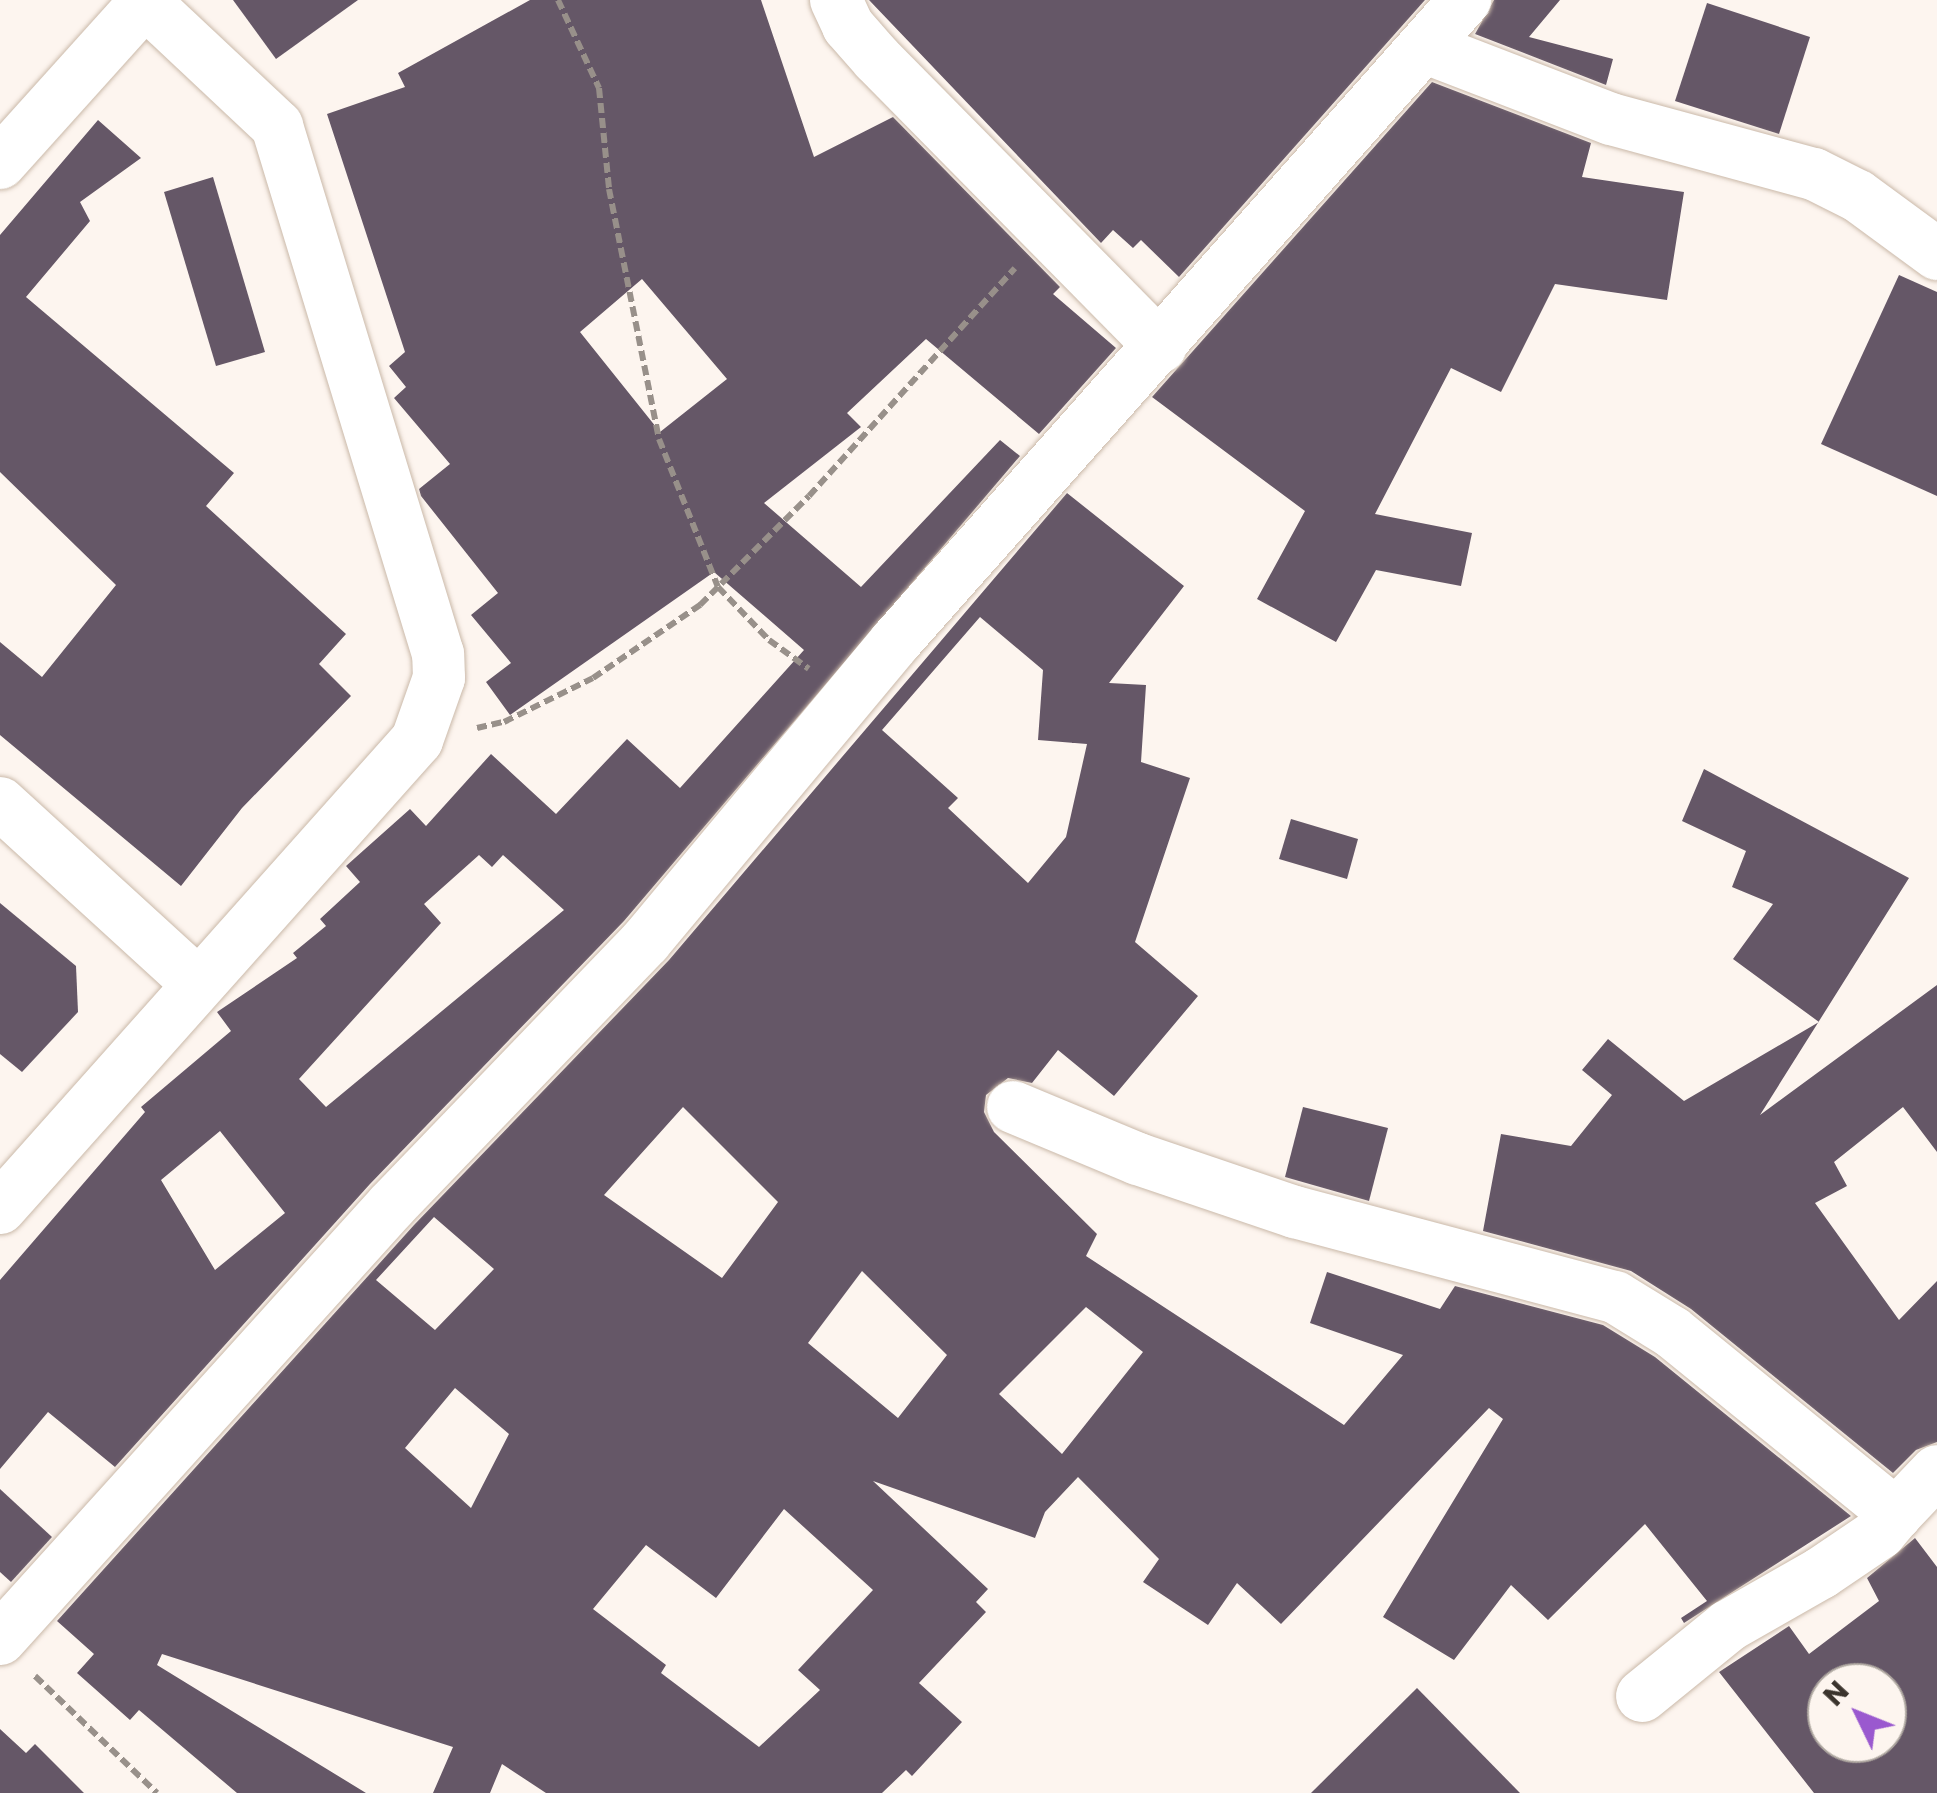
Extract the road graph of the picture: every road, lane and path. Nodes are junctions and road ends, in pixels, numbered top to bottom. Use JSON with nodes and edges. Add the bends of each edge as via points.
{"nodes":[{"id":1,"x":558,"y":0,"type":"edge"},
{"id":2,"x":836,"y":0,"type":"edge"},
{"id":3,"x":1465,"y":0,"type":"edge"},
{"id":4,"x":144,"y":1,"type":"edge"},
{"id":5,"x":1424,"y":47,"type":"junction"},
{"id":6,"x":0,"y":164,"type":"edge"},
{"id":7,"x":1049,"y":231,"type":"junction"},
{"id":8,"x":1937,"y":254,"type":"edge"},
{"id":9,"x":1160,"y":346,"type":"junction"},
{"id":10,"x":718,"y":587,"type":"junction"},
{"id":11,"x":850,"y":700,"type":"junction"},
{"id":12,"x":417,"y":740,"type":"junction"},
{"id":13,"x":0,"y":803,"type":"edge"},
{"id":14,"x":198,"y":984,"type":"junction"},
{"id":15,"x":1013,"y":1107,"type":"dead end"},
{"id":16,"x":0,"y":1208,"type":"edge"},
{"id":17,"x":1937,"y":1471,"type":"edge"},
{"id":18,"x":1896,"y":1514,"type":"junction"},
{"id":19,"x":6,"y":1649,"type":"edge"},
{"id":20,"x":1642,"y":1696,"type":"dead end"},
{"id":21,"x":157,"y":1793,"type":"edge"}],
"edges":[{"from":1,"to":10,"type":"path","via":[[600,88],[609,190],[660,439]]},
{"from":2,"to":7,"type":"street","via":[[848,26],[877,58]]},
{"from":3,"to":5,"type":"street"},
{"from":4,"to":6,"type":"street"},
{"from":4,"to":12,"type":"street","via":[[259,104],[287,151],[438,654],[435,700]]},
{"from":5,"to":8,"type":"street","via":[[1610,119],[1814,174],[1858,196]]},
{"from":5,"to":9,"type":"street"},
{"from":7,"to":9,"type":"street"},
{"from":7,"to":10,"type":"path"},
{"from":9,"to":11,"type":"street"},
{"from":10,"to":11,"type":"path","via":[[768,640]]},
{"from":10,"to":12,"type":"path","via":[[594,678],[504,722]]},
{"from":11,"to":19,"type":"street","via":[[646,941],[392,1205]]},
{"from":12,"to":14,"type":"street"},
{"from":13,"to":14,"type":"street"},
{"from":14,"to":16,"type":"street"},
{"from":15,"to":18,"type":"street","via":[[1138,1159],[1295,1212],[1614,1297],[1672,1332]]},
{"from":17,"to":18,"type":"street"},
{"from":18,"to":20,"type":"street","via":[[1821,1574],[1728,1626]]},
{"from":19,"to":21,"type":"path"}]}
